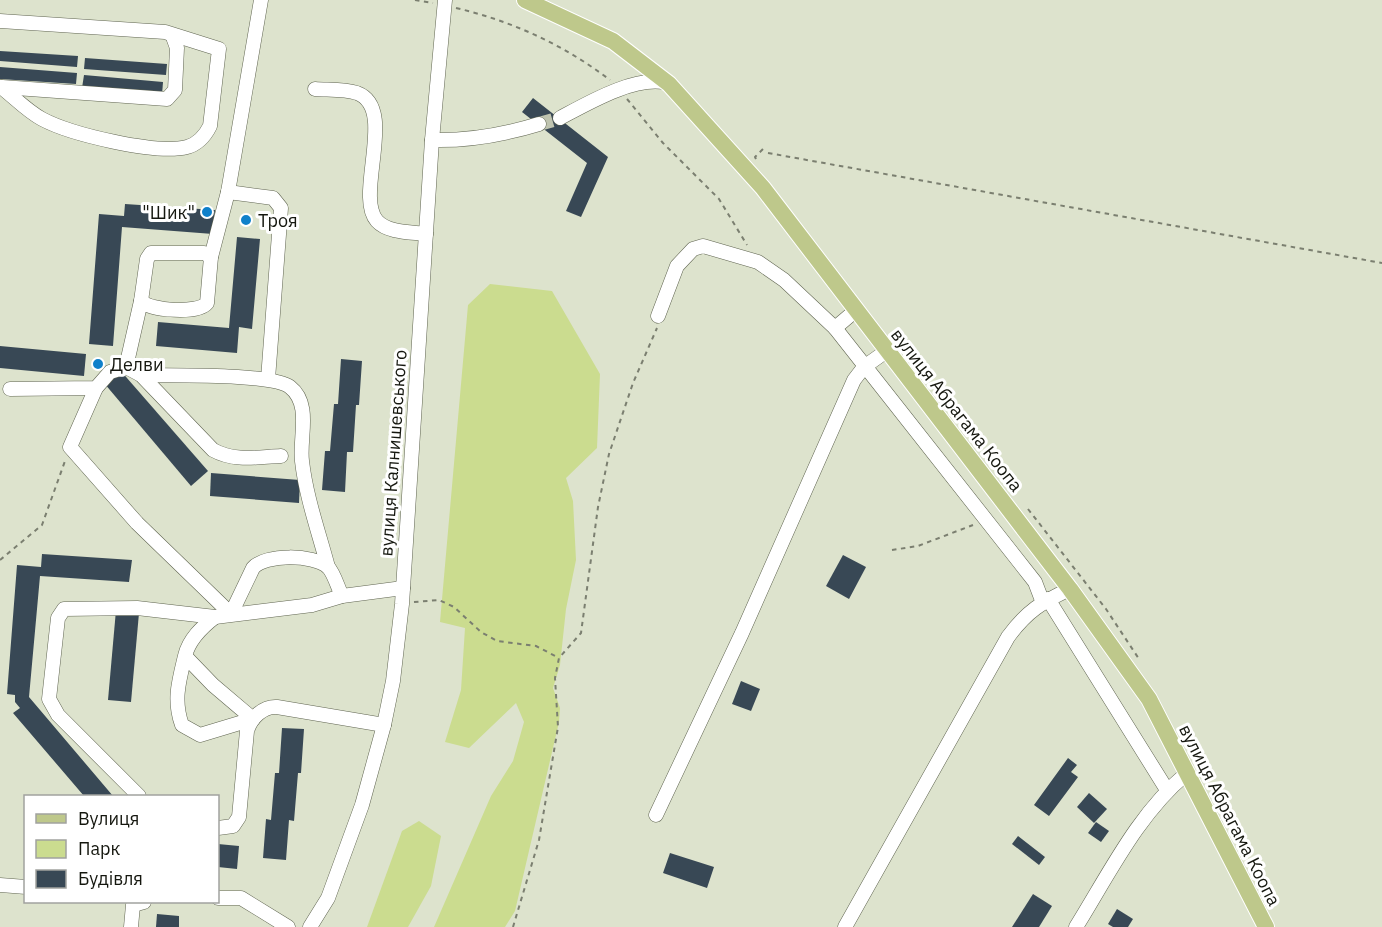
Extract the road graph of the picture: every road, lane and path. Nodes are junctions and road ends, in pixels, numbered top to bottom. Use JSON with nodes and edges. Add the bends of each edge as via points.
{"nodes":[{"id":1,"x":261,"y":0,"type":"edge"},
{"id":2,"x":445,"y":0,"type":"edge"},
{"id":3,"x":525,"y":0,"type":"edge"},
{"id":4,"x":0,"y":21,"type":"edge"},
{"id":5,"x":173,"y":37,"type":"junction"},
{"id":6,"x":669,"y":84,"type":"junction"},
{"id":7,"x":1,"y":87,"type":"edge"},
{"id":8,"x":315,"y":89,"type":"dead end"},
{"id":9,"x":560,"y":118,"type":"tunnel mouth"},
{"id":10,"x":539,"y":124,"type":"tunnel mouth"},
{"id":11,"x":432,"y":140,"type":"junction"},
{"id":12,"x":768,"y":153,"type":"dead end"},
{"id":13,"x":228,"y":192,"type":"junction"},
{"id":14,"x":426,"y":234,"type":"junction"},
{"id":15,"x":211,"y":256,"type":"junction"},
{"id":16,"x":1382,"y":263,"type":"edge"},
{"id":17,"x":141,"y":301,"type":"junction"},
{"id":18,"x":855,"y":311,"type":"junction"},
{"id":19,"x":658,"y":316,"type":"joint"},
{"id":20,"x":834,"y":328,"type":"junction"},
{"id":21,"x":885,"y":352,"type":"junction"},
{"id":22,"x":126,"y":367,"type":"junction"},
{"id":23,"x":864,"y":367,"type":"junction"},
{"id":24,"x":141,"y":375,"type":"junction"},
{"id":25,"x":268,"y":380,"type":"junction"},
{"id":26,"x":96,"y":388,"type":"junction"},
{"id":27,"x":10,"y":389,"type":"dead end"},
{"id":28,"x":70,"y":447,"type":"junction"},
{"id":29,"x":281,"y":456,"type":"dead end"},
{"id":30,"x":986,"y":519,"type":"junction"},
{"id":31,"x":892,"y":550,"type":"dead end"},
{"id":32,"x":0,"y":560,"type":"edge"},
{"id":33,"x":328,"y":567,"type":"junction"},
{"id":34,"x":403,"y":588,"type":"junction"},
{"id":35,"x":1070,"y":590,"type":"junction"},
{"id":36,"x":342,"y":596,"type":"junction"},
{"id":37,"x":1046,"y":601,"type":"junction"},
{"id":38,"x":402,"y":604,"type":"junction"},
{"id":39,"x":231,"y":614,"type":"junction"},
{"id":40,"x":215,"y":617,"type":"junction"},
{"id":41,"x":185,"y":656,"type":"junction"},
{"id":42,"x":559,"y":658,"type":"junction"},
{"id":43,"x":253,"y":719,"type":"junction"},
{"id":44,"x":384,"y":725,"type":"junction"},
{"id":45,"x":1186,"y":774,"type":"junction"},
{"id":46,"x":1167,"y":790,"type":"junction"},
{"id":47,"x":138,"y":795,"type":"edge"},
{"id":48,"x":656,"y":815,"type":"dead end"},
{"id":49,"x":219,"y":828,"type":"edge"},
{"id":50,"x":0,"y":885,"type":"edge"},
{"id":51,"x":24,"y":886,"type":"edge"},
{"id":52,"x":219,"y":898,"type":"edge"},
{"id":53,"x":136,"y":903,"type":"edge"},
{"id":54,"x":131,"y":927,"type":"edge"},
{"id":55,"x":288,"y":927,"type":"edge"},
{"id":56,"x":310,"y":927,"type":"edge"},
{"id":57,"x":513,"y":927,"type":"edge"},
{"id":58,"x":845,"y":927,"type":"edge"},
{"id":59,"x":1076,"y":927,"type":"edge"},
{"id":60,"x":1266,"y":927,"type":"edge"}],
"edges":[{"from":1,"to":13,"type":"street"},
{"from":2,"to":11,"type":"street","name":"вулиця Калнишевського"},
{"from":3,"to":6,"type":"main road","name":"вулиця Абрагама Коопа","via":[[613,41]]},
{"from":4,"to":5,"type":"street","via":[[165,32]]},
{"from":5,"to":7,"type":"street","via":[[177,48],[176,90],[166,99]]},
{"from":5,"to":7,"type":"street","via":[[219,49],[210,126],[204,136],[187,147],[150,147],[70,130],[41,118]]},
{"from":6,"to":9,"type":"street","via":[[655,80],[640,82]]},
{"from":6,"to":18,"type":"main road","name":"вулиця Абрагама Коопа","via":[[763,188]]},
{"from":8,"to":14,"type":"street","via":[[358,93],[366,100],[375,125],[371,209],[376,219],[391,228]]},
{"from":10,"to":11,"type":"street","via":[[503,135]]},
{"from":11,"to":14,"type":"street","name":"вулиця Калнишевського"},
{"from":12,"to":16,"type":"path"},
{"from":13,"to":15,"type":"street"},
{"from":13,"to":25,"type":"street","via":[[273,198],[281,208]]},
{"from":14,"to":34,"type":"street","name":"вулиця Калнишевського"},
{"from":15,"to":17,"type":"street","via":[[151,253]]},
{"from":15,"to":17,"type":"street","via":[[207,303],[203,307],[159,308]]},
{"from":17,"to":22,"type":"street"},
{"from":18,"to":20,"type":"street"},
{"from":18,"to":21,"type":"main road","name":"вулиця Абрагама Коопа"},
{"from":19,"to":20,"type":"street","via":[[677,266],[693,249],[703,246],[758,262],[784,280]]},
{"from":19,"to":42,"type":"path","via":[[655,336],[633,383],[609,454],[581,633]]},
{"from":20,"to":23,"type":"street"},
{"from":21,"to":23,"type":"street"},
{"from":21,"to":35,"type":"main road","name":"вулиця Абрагама Коопа"},
{"from":22,"to":24,"type":"street"},
{"from":22,"to":26,"type":"street","via":[[110,372]]},
{"from":23,"to":30,"type":"street"},
{"from":23,"to":48,"type":"street","via":[[849,392]]},
{"from":24,"to":25,"type":"street"},
{"from":24,"to":29,"type":"street","via":[[219,453],[232,458]]},
{"from":25,"to":33,"type":"street","via":[[292,388],[301,402],[302,461]]},
{"from":26,"to":27,"type":"street"},
{"from":26,"to":28,"type":"street"},
{"from":28,"to":32,"type":"path","via":[[42,525]]},
{"from":28,"to":39,"type":"street","via":[[137,523]]},
{"from":30,"to":31,"type":"path","via":[[918,546]]},
{"from":30,"to":37,"type":"street"},
{"from":33,"to":36,"type":"street"},
{"from":33,"to":39,"type":"street","via":[[290,557],[257,563]]},
{"from":34,"to":36,"type":"street"},
{"from":34,"to":38,"type":"street","name":"вулиця Калнишевського"},
{"from":35,"to":37,"type":"street"},
{"from":35,"to":45,"type":"main road","name":"вулиця Абрагама Коопа","via":[[1149,699]]},
{"from":36,"to":39,"type":"street","via":[[312,605]]},
{"from":37,"to":46,"type":"street"},
{"from":37,"to":58,"type":"street","via":[[1023,616],[1008,637]]},
{"from":38,"to":42,"type":"path","via":[[439,600],[497,641],[536,646]]},
{"from":38,"to":44,"type":"street","name":"вулиця Калнишевського"},
{"from":39,"to":40,"type":"street"},
{"from":40,"to":41,"type":"street","via":[[200,628]]},
{"from":40,"to":47,"type":"street","via":[[137,608],[68,607],[58,618],[51,704]]},
{"from":41,"to":43,"type":"street"},
{"from":41,"to":43,"type":"street","via":[[175,698],[182,725],[200,735]]},
{"from":42,"to":57,"type":"path","via":[[555,678],[558,727],[539,840]]},
{"from":43,"to":44,"type":"street","via":[[270,707]]},
{"from":43,"to":49,"type":"street","via":[[247,731],[239,817],[233,826]]},
{"from":44,"to":56,"type":"street","name":"вулиця Калнишевського","via":[[362,805],[328,898]]},
{"from":45,"to":46,"type":"street"},
{"from":45,"to":60,"type":"main road","name":"вулиця Абрагама Коопа"},
{"from":46,"to":59,"type":"street","via":[[1137,829]]},
{"from":50,"to":51,"type":"street"},
{"from":52,"to":55,"type":"street","via":[[241,898]]},
{"from":53,"to":54,"type":"street"}]}
